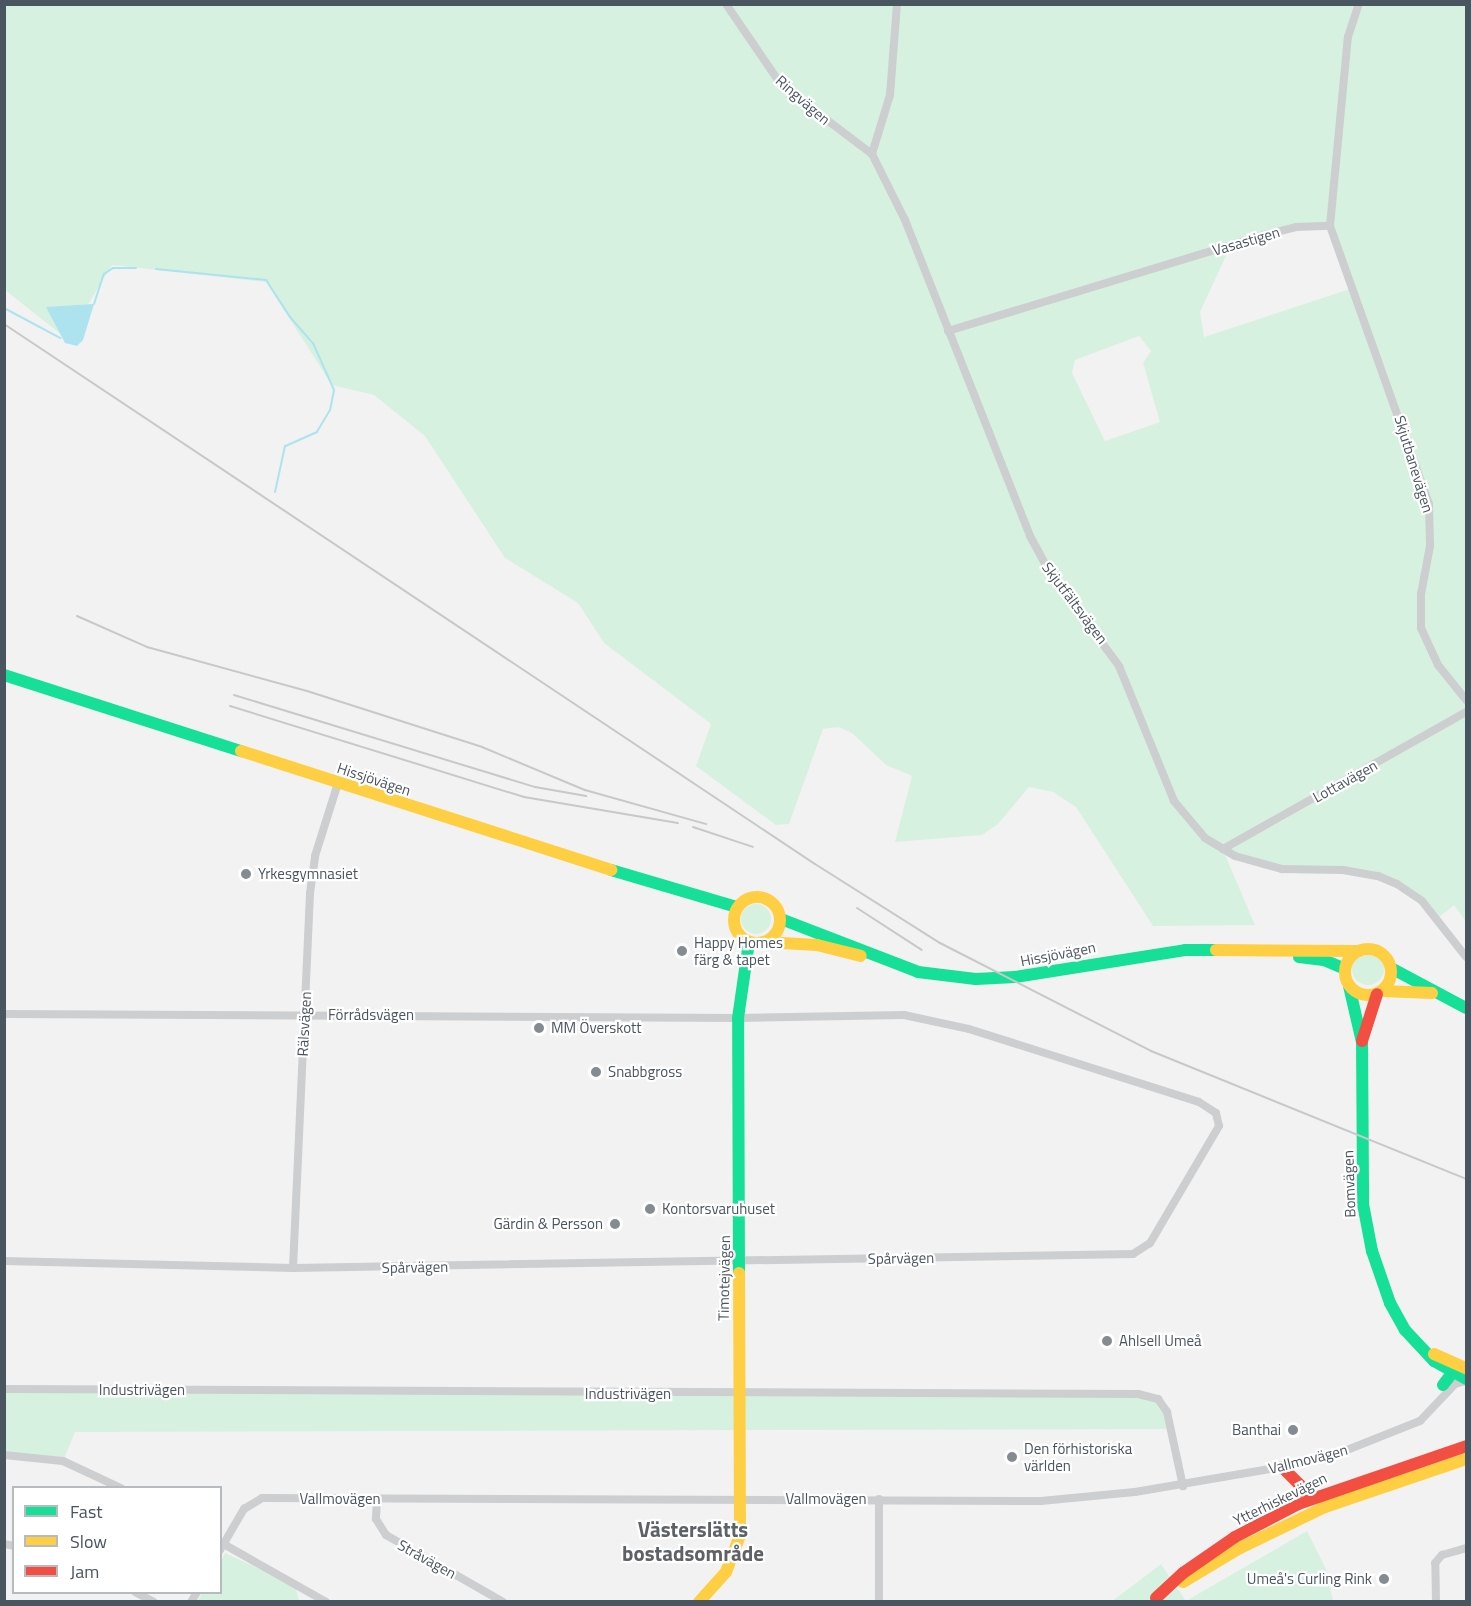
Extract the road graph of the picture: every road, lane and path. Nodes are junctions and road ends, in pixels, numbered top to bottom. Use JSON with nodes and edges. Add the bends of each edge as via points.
{"nodes":[{"id":1,"x":726,"y":4,"type":"edge"},
{"id":2,"x":897,"y":4,"type":"edge"},
{"id":3,"x":1359,"y":4,"type":"edge"},
{"id":4,"x":872,"y":154,"type":"junction"},
{"id":5,"x":1330,"y":226,"type":"junction"},
{"id":6,"x":948,"y":331,"type":"junction"},
{"id":7,"x":4,"y":675,"type":"edge"},
{"id":8,"x":1467,"y":700,"type":"edge"},
{"id":9,"x":1467,"y":712,"type":"edge"},
{"id":10,"x":338,"y":783,"type":"junction"},
{"id":11,"x":1223,"y":849,"type":"junction"},
{"id":12,"x":737,"y":907,"type":"junction"},
{"id":13,"x":781,"y":918,"type":"junction"},
{"id":14,"x":749,"y":942,"type":"junction"},
{"id":15,"x":765,"y":942,"type":"junction"},
{"id":16,"x":1235,"y":949,"type":"junction"},
{"id":17,"x":1359,"y":951,"type":"junction"},
{"id":18,"x":1467,"y":957,"type":"edge"},
{"id":19,"x":889,"y":962,"type":"junction"},
{"id":20,"x":1391,"y":968,"type":"junction"},
{"id":21,"x":1345,"y":969,"type":"junction"},
{"id":22,"x":1349,"y":986,"type":"junction"},
{"id":23,"x":1379,"y":992,"type":"junction"},
{"id":24,"x":1442,"y":994,"type":"junction"},
{"id":25,"x":1467,"y":1008,"type":"edge"},
{"id":26,"x":4,"y":1014,"type":"edge"},
{"id":27,"x":304,"y":1015,"type":"junction"},
{"id":28,"x":738,"y":1018,"type":"junction"},
{"id":29,"x":1362,"y":1042,"type":"junction"},
{"id":30,"x":4,"y":1261,"type":"edge"},
{"id":31,"x":738,"y":1261,"type":"junction"},
{"id":32,"x":294,"y":1268,"type":"junction"},
{"id":33,"x":1440,"y":1361,"type":"junction"},
{"id":34,"x":1461,"y":1374,"type":"edge"},
{"id":35,"x":1447,"y":1386,"type":"junction"},
{"id":36,"x":4,"y":1389,"type":"edge"},
{"id":37,"x":738,"y":1394,"type":"junction"},
{"id":38,"x":1467,"y":1446,"type":"edge"},
{"id":39,"x":4,"y":1455,"type":"edge"},
{"id":40,"x":1467,"y":1460,"type":"edge"},
{"id":41,"x":1282,"y":1467,"type":"junction"},
{"id":42,"x":117,"y":1486,"type":"edge"},
{"id":43,"x":1183,"y":1486,"type":"junction"},
{"id":44,"x":377,"y":1499,"type":"junction"},
{"id":45,"x":879,"y":1499,"type":"junction"},
{"id":46,"x":741,"y":1500,"type":"junction"},
{"id":47,"x":1298,"y":1504,"type":"junction"},
{"id":48,"x":222,"y":1546,"type":"edge"},
{"id":49,"x":1467,"y":1548,"type":"edge"},
{"id":50,"x":308,"y":1591,"type":"junction"},
{"id":51,"x":137,"y":1594,"type":"edge"},
{"id":52,"x":1154,"y":1600,"type":"edge"},
{"id":53,"x":154,"y":1602,"type":"edge"},
{"id":54,"x":303,"y":1602,"type":"edge"},
{"id":55,"x":326,"y":1602,"type":"edge"},
{"id":56,"x":503,"y":1602,"type":"edge"},
{"id":57,"x":699,"y":1602,"type":"edge"},
{"id":58,"x":879,"y":1602,"type":"edge"},
{"id":59,"x":1436,"y":1602,"type":"edge"}],
"edges":[{"from":1,"to":4,"type":"street","name":"Ringvägen","via":[[782,86]]},
{"from":2,"to":4,"type":"street","via":[[890,95]]},
{"from":3,"to":5,"type":"street","via":[[1348,37]]},
{"from":4,"to":6,"type":"street","name":"Skjutfältsvägen","via":[[905,220]]},
{"from":5,"to":6,"type":"street","name":"Vasastigen","via":[[1296,227],[1264,235]]},
{"from":5,"to":8,"type":"street","name":"Skjutbanevägen","via":[[1429,504],[1430,546],[1421,628],[1438,665]]},
{"from":6,"to":11,"type":"street","name":"Skjutfältsvägen","via":[[1040,555],[1119,666],[1174,801],[1188,822]]},
{"from":7,"to":10,"type":"main road","name":"Hissjövägen"},
{"from":9,"to":11,"type":"street","name":"Lottavägen"},
{"from":10,"to":12,"type":"main road","name":"Hissjövägen"},
{"from":10,"to":27,"type":"street","name":"Rälsvägen","via":[[314,865]]},
{"from":11,"to":18,"type":"street","name":"Skjutfältsvägen","via":[[1259,864],[1343,870],[1397,884],[1422,901]]},
{"from":12,"to":13,"type":"main road","via":[[748,898],[761,897],[775,905]]},
{"from":12,"to":14,"type":"main road","via":[[734,926]]},
{"from":13,"to":15,"type":"main road","via":[[775,935]]},
{"from":13,"to":19,"type":"main road","name":"Hissjövägen"},
{"from":14,"to":15,"type":"main road"},
{"from":14,"to":28,"type":"main road","name":"Timotejvägen"},
{"from":15,"to":19,"type":"main road","name":"Hissjövägen","via":[[817,945]]},
{"from":16,"to":17,"type":"main road","name":"Hissjövägen"},
{"from":16,"to":19,"type":"main road","name":"Hissjövägen","via":[[1156,952],[1049,973],[986,979],[918,972]]},
{"from":16,"to":21,"type":"main road","name":"Hissjövägen","via":[[1324,960]]},
{"from":17,"to":20,"type":"main road","via":[[1378,951]]},
{"from":17,"to":21,"type":"main road"},
{"from":20,"to":23,"type":"main road","via":[[1391,976]]},
{"from":20,"to":24,"type":"main road"},
{"from":21,"to":22,"type":"main road"},
{"from":22,"to":23,"type":"main road","via":[[1363,995]]},
{"from":22,"to":29,"type":"main road","name":"Bomvägen"},
{"from":23,"to":24,"type":"main road","via":[[1405,989]]},
{"from":23,"to":29,"type":"main road","name":"Bomvägen"},
{"from":24,"to":25,"type":"main road"},
{"from":26,"to":27,"type":"street","name":"Förrådsvägen"},
{"from":27,"to":28,"type":"street","name":"Förrådsvägen"},
{"from":27,"to":32,"type":"street","name":"Rälsvägen"},
{"from":28,"to":31,"type":"main road","name":"Timotejvägen"},
{"from":28,"to":31,"type":"street","name":"Spårvägen","via":[[852,1014],[940,1022],[1206,1104],[1216,1113],[1220,1126],[1150,1243],[1139,1252]]},
{"from":29,"to":33,"type":"main road","name":"Bomvägen","via":[[1365,1226],[1390,1303],[1420,1347]]},
{"from":30,"to":32,"type":"street","name":"Spårvägen"},
{"from":31,"to":32,"type":"street","name":"Spårvägen"},
{"from":31,"to":37,"type":"main road","name":"Timotejvägen"},
{"from":33,"to":34,"type":"main road","name":"Bomvägen"},
{"from":33,"to":35,"type":"street"},
{"from":34,"to":35,"type":"main road","name":"Bomvägen"},
{"from":35,"to":41,"type":"street","name":"Vallmovägen","via":[[1435,1407],[1401,1431]]},
{"from":36,"to":37,"type":"street","name":"Industrivägen"},
{"from":37,"to":43,"type":"street","name":"Industrivägen","via":[[1150,1395],[1167,1412]]},
{"from":37,"to":46,"type":"main road","name":"Timotejvägen"},
{"from":38,"to":47,"type":"main road","name":"Ytterhiskevägen"},
{"from":39,"to":42,"type":"street","via":[[63,1461]]},
{"from":40,"to":52,"type":"main road","name":"Ytterhiskevägen","via":[[1325,1507],[1240,1548]]},
{"from":41,"to":43,"type":"street","name":"Vallmovägen"},
{"from":41,"to":47,"type":"main road","via":[[1300,1485]]},
{"from":43,"to":45,"type":"street","name":"Vallmovägen","via":[[1041,1501]]},
{"from":44,"to":46,"type":"street","name":"Vallmovägen"},
{"from":44,"to":48,"type":"street","name":"Vallmovägen","via":[[262,1498],[244,1509]]},
{"from":44,"to":56,"type":"street","name":"Stråvägen","via":[[376,1519],[386,1535]]},
{"from":45,"to":46,"type":"street","name":"Vallmovägen"},
{"from":45,"to":58,"type":"street"},
{"from":46,"to":57,"type":"main road","name":"Timotejvägen","via":[[737,1549],[721,1578]]},
{"from":47,"to":52,"type":"main road","name":"Ytterhiskevägen","via":[[1235,1537],[1183,1573]]},
{"from":48,"to":50,"type":"street"},
{"from":49,"to":59,"type":"street","via":[[1442,1555],[1435,1563]]},
{"from":50,"to":54,"type":"street"},
{"from":50,"to":55,"type":"street"},
{"from":51,"to":53,"type":"street"}]}
